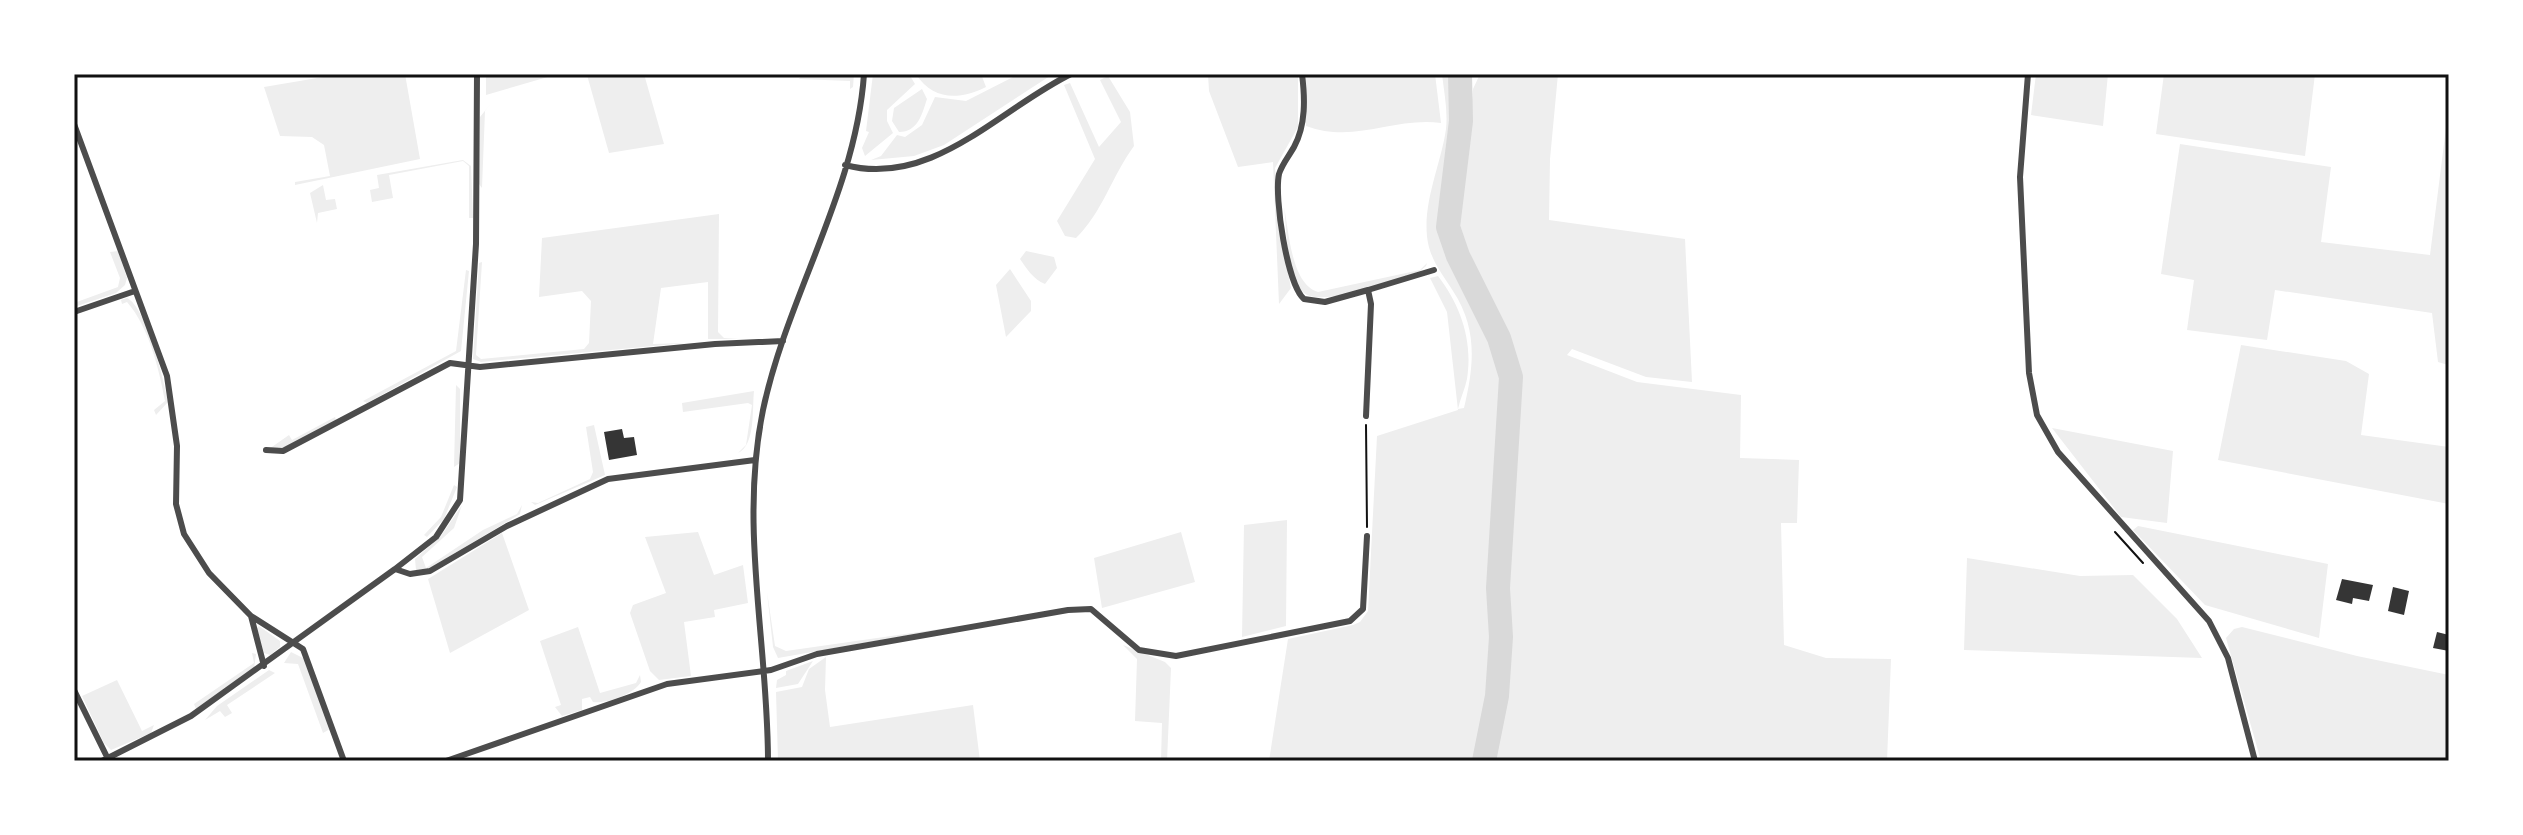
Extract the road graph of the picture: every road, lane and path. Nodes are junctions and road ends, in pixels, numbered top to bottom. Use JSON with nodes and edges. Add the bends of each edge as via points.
{"nodes":[{"id":1,"x":477,"y":74,"type":"edge"},
{"id":2,"x":864,"y":74,"type":"edge"},
{"id":3,"x":1071,"y":74,"type":"edge"},
{"id":4,"x":1302,"y":74,"type":"edge"},
{"id":5,"x":2028,"y":74,"type":"edge"},
{"id":6,"x":74,"y":124,"type":"edge"},
{"id":7,"x":845,"y":165,"type":"junction"},
{"id":8,"x":1434,"y":270,"type":"dead end"},
{"id":9,"x":1368,"y":290,"type":"junction"},
{"id":10,"x":135,"y":291,"type":"junction"},
{"id":11,"x":74,"y":312,"type":"edge"},
{"id":12,"x":783,"y":341,"type":"junction"},
{"id":13,"x":466,"y":363,"type":"junction"},
{"id":14,"x":1366,"y":416,"type":"joint"},
{"id":15,"x":266,"y":450,"type":"dead end"},
{"id":16,"x":755,"y":460,"type":"junction"},
{"id":17,"x":2108,"y":524,"type":"dead end"},
{"id":18,"x":1367,"y":536,"type":"joint"},
{"id":19,"x":395,"y":569,"type":"junction"},
{"id":20,"x":2153,"y":573,"type":"dead end"},
{"id":21,"x":251,"y":616,"type":"junction"},
{"id":22,"x":295,"y":641,"type":"junction"},
{"id":23,"x":264,"y":666,"type":"junction"},
{"id":24,"x":765,"y":671,"type":"junction"},
{"id":25,"x":74,"y":690,"type":"edge"},
{"id":26,"x":105,"y":760,"type":"edge"},
{"id":27,"x":344,"y":761,"type":"edge"},
{"id":28,"x":446,"y":761,"type":"edge"},
{"id":29,"x":768,"y":761,"type":"edge"},
{"id":30,"x":2255,"y":761,"type":"edge"}],
"edges":[{"from":1,"to":13,"type":"street","via":[[476,244]]},
{"from":2,"to":7,"type":"street"},
{"from":3,"to":7,"type":"street","via":[[930,160],[880,170]]},
{"from":4,"to":9,"type":"street","via":[[1302,126],[1278,183],[1294,285],[1300,296],[1313,302]]},
{"from":5,"to":30,"type":"street","via":[[2020,177],[2029,373],[2037,415],[2058,452],[2209,621],[2228,658]]},
{"from":6,"to":10,"type":"street"},
{"from":7,"to":12,"type":"street"},
{"from":8,"to":9,"type":"street"},
{"from":9,"to":14,"type":"street"},
{"from":10,"to":11,"type":"street"},
{"from":10,"to":21,"type":"street","via":[[167,376],[181,524],[199,559]]},
{"from":12,"to":13,"type":"street","via":[[480,367]]},
{"from":12,"to":16,"type":"street"},
{"from":13,"to":15,"type":"street","via":[[442,367],[283,451]]},
{"from":13,"to":19,"type":"street","via":[[460,500],[436,537]]},
{"from":14,"to":18,"type":"path"},
{"from":16,"to":19,"type":"street","via":[[608,479],[507,526],[430,571],[410,574]]},
{"from":16,"to":24,"type":"street","via":[[752,534]]},
{"from":17,"to":20,"type":"path"},
{"from":18,"to":24,"type":"street","via":[[1363,609],[1350,621],[1176,656],[1139,650],[1098,613],[1081,609],[848,648]]},
{"from":19,"to":22,"type":"street"},
{"from":21,"to":22,"type":"street"},
{"from":21,"to":23,"type":"street"},
{"from":22,"to":23,"type":"street"},
{"from":22,"to":27,"type":"street","via":[[311,664]]},
{"from":23,"to":26,"type":"street","via":[[191,716]]},
{"from":24,"to":28,"type":"street","via":[[651,688]]},
{"from":24,"to":29,"type":"street"},
{"from":25,"to":26,"type":"street"}]}
